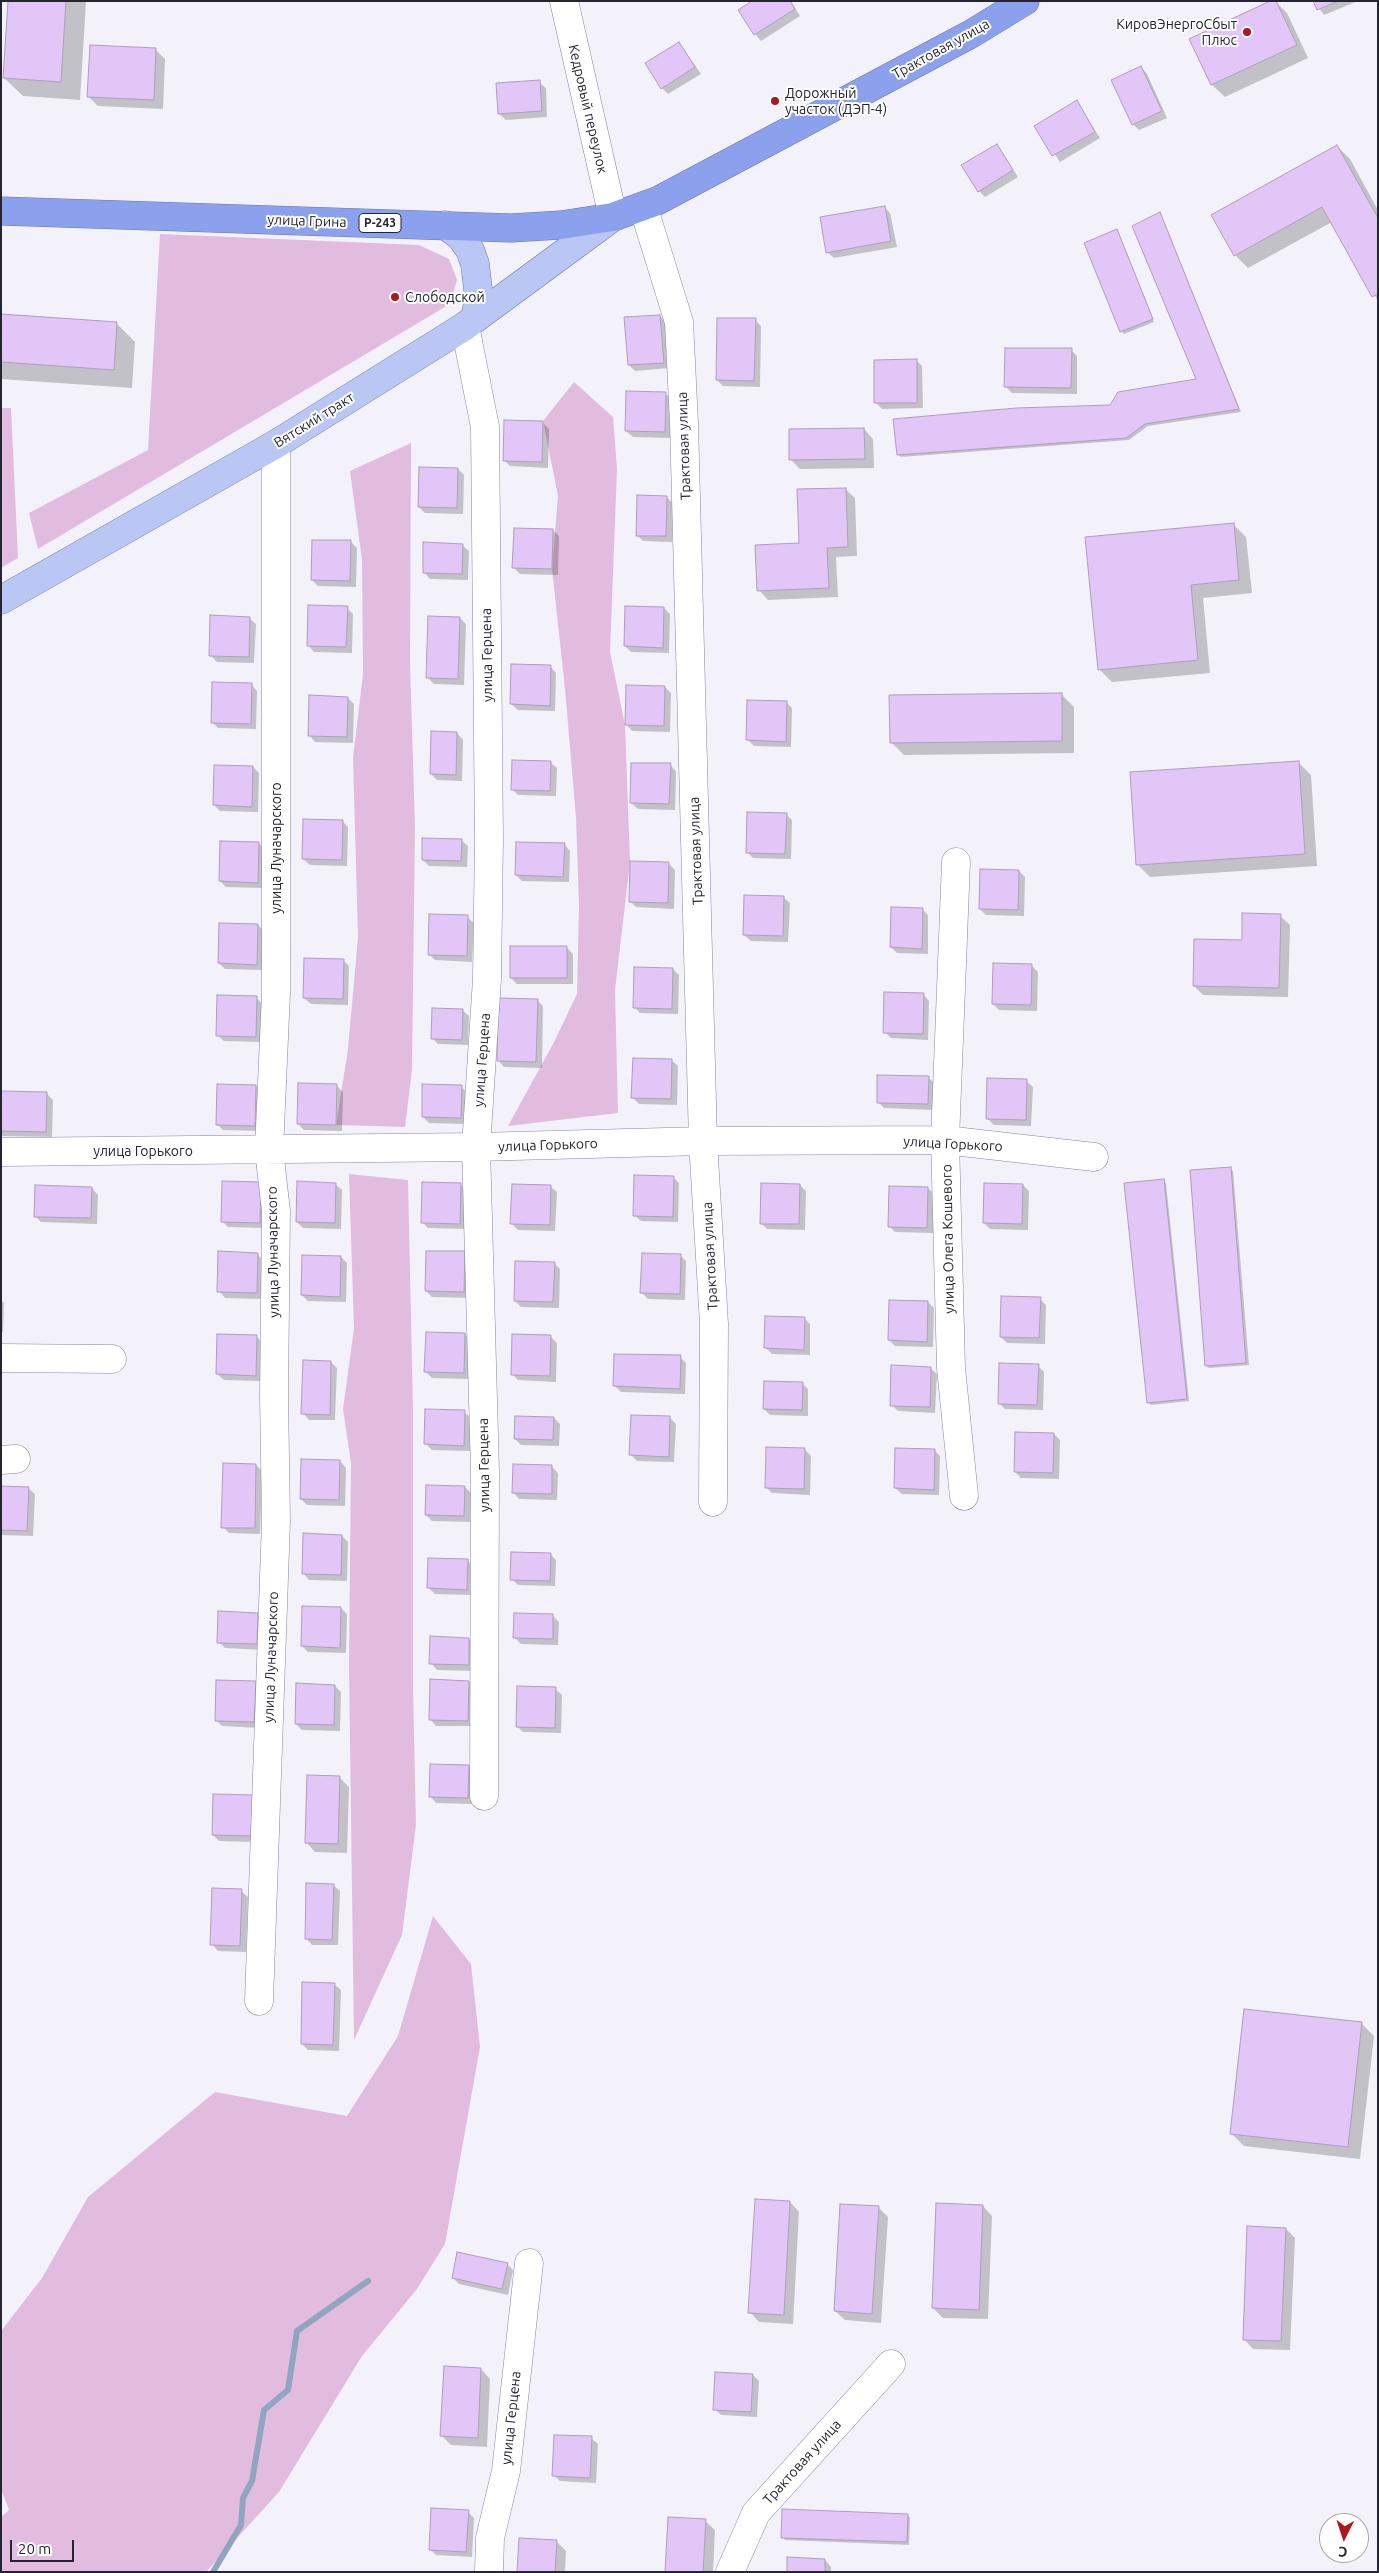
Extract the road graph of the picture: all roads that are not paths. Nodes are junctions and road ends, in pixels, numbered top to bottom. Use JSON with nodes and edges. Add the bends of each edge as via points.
{"nodes":[{"id":1,"x":564,"y":1,"type":"edge"},
{"id":2,"x":1025,"y":1,"type":"edge"},
{"id":3,"x":642,"y":206,"type":"junction"},
{"id":4,"x":1,"y":211,"type":"edge"},
{"id":5,"x":613,"y":217,"type":"junction"},
{"id":6,"x":444,"y":225,"type":"junction"},
{"id":7,"x":470,"y":322,"type":"junction"},
{"id":8,"x":276,"y":444,"type":"junction"},
{"id":9,"x":1,"y":600,"type":"edge"},
{"id":10,"x":956,"y":862,"type":"dead end"},
{"id":11,"x":945,"y":1140,"type":"junction"},
{"id":12,"x":703,"y":1141,"type":"junction"},
{"id":13,"x":476,"y":1147,"type":"junction"},
{"id":14,"x":269,"y":1150,"type":"junction"},
{"id":15,"x":1,"y":1152,"type":"edge"},
{"id":16,"x":1094,"y":1156,"type":"dead end"},
{"id":17,"x":1,"y":1358,"type":"edge"},
{"id":18,"x":112,"y":1359,"type":"dead end"},
{"id":19,"x":964,"y":1496,"type":"dead end"},
{"id":20,"x":712,"y":1502,"type":"dead end"},
{"id":21,"x":484,"y":1796,"type":"dead end"},
{"id":22,"x":259,"y":2001,"type":"dead end"},
{"id":23,"x":528,"y":2264,"type":"dead end"},
{"id":24,"x":891,"y":2364,"type":"dead end"},
{"id":25,"x":489,"y":2572,"type":"edge"},
{"id":26,"x":730,"y":2572,"type":"edge"}],
"edges":[{"from":1,"to":5,"type":"street","name":"Кедровый переулок"},
{"from":2,"to":3,"type":"highway","name":"Трактовая улица","number":"Р-243","via":[[963,38],[657,201]]},
{"from":3,"to":5,"type":"highway","name":"Трактовая улица","number":"Р-243"},
{"from":3,"to":12,"type":"street","name":"Трактовая улица","via":[[679,322]]},
{"from":4,"to":6,"type":"highway","name":"улица Грина","number":"Р-243"},
{"from":5,"to":6,"type":"highway","name":"улица Грина","number":"Р-243","via":[[511,228]]},
{"from":5,"to":7,"type":"main road","name":"Вятский тракт"},
{"from":6,"to":7,"type":"main road","via":[[460,236],[476,264],[479,298]]},
{"from":7,"to":8,"type":"main road","name":"Вятский тракт"},
{"from":7,"to":13,"type":"street","name":"улица Герцена","via":[[485,427],[489,838],[487,979]]},
{"from":8,"to":9,"type":"main road","name":"Вятский тракт"},
{"from":8,"to":14,"type":"street","name":"улица Луначарского","via":[[276,993]]},
{"from":10,"to":11,"type":"street","name":"улица Олега Кошевого"},
{"from":11,"to":12,"type":"street","name":"улица Горького"},
{"from":11,"to":16,"type":"street","name":"улица Горького"},
{"from":11,"to":19,"type":"street","name":"улица Олега Кошевого","via":[[951,1368]]},
{"from":12,"to":13,"type":"street","name":"улица Горького"},
{"from":12,"to":20,"type":"street","name":"Трактовая улица","via":[[714,1324]]},
{"from":13,"to":14,"type":"street","name":"улица Горького"},
{"from":13,"to":21,"type":"street","name":"улица Герцена","via":[[485,1472]]},
{"from":14,"to":15,"type":"street","name":"улица Горького"},
{"from":14,"to":22,"type":"street","name":"улица Луначарского","via":[[276,1211],[276,1521]]},
{"from":17,"to":18,"type":"street"},
{"from":23,"to":25,"type":"street","name":"улица Герцена","via":[[506,2471],[490,2538]]},
{"from":24,"to":26,"type":"street","name":"Трактовая улица","via":[[756,2513]]}]}
